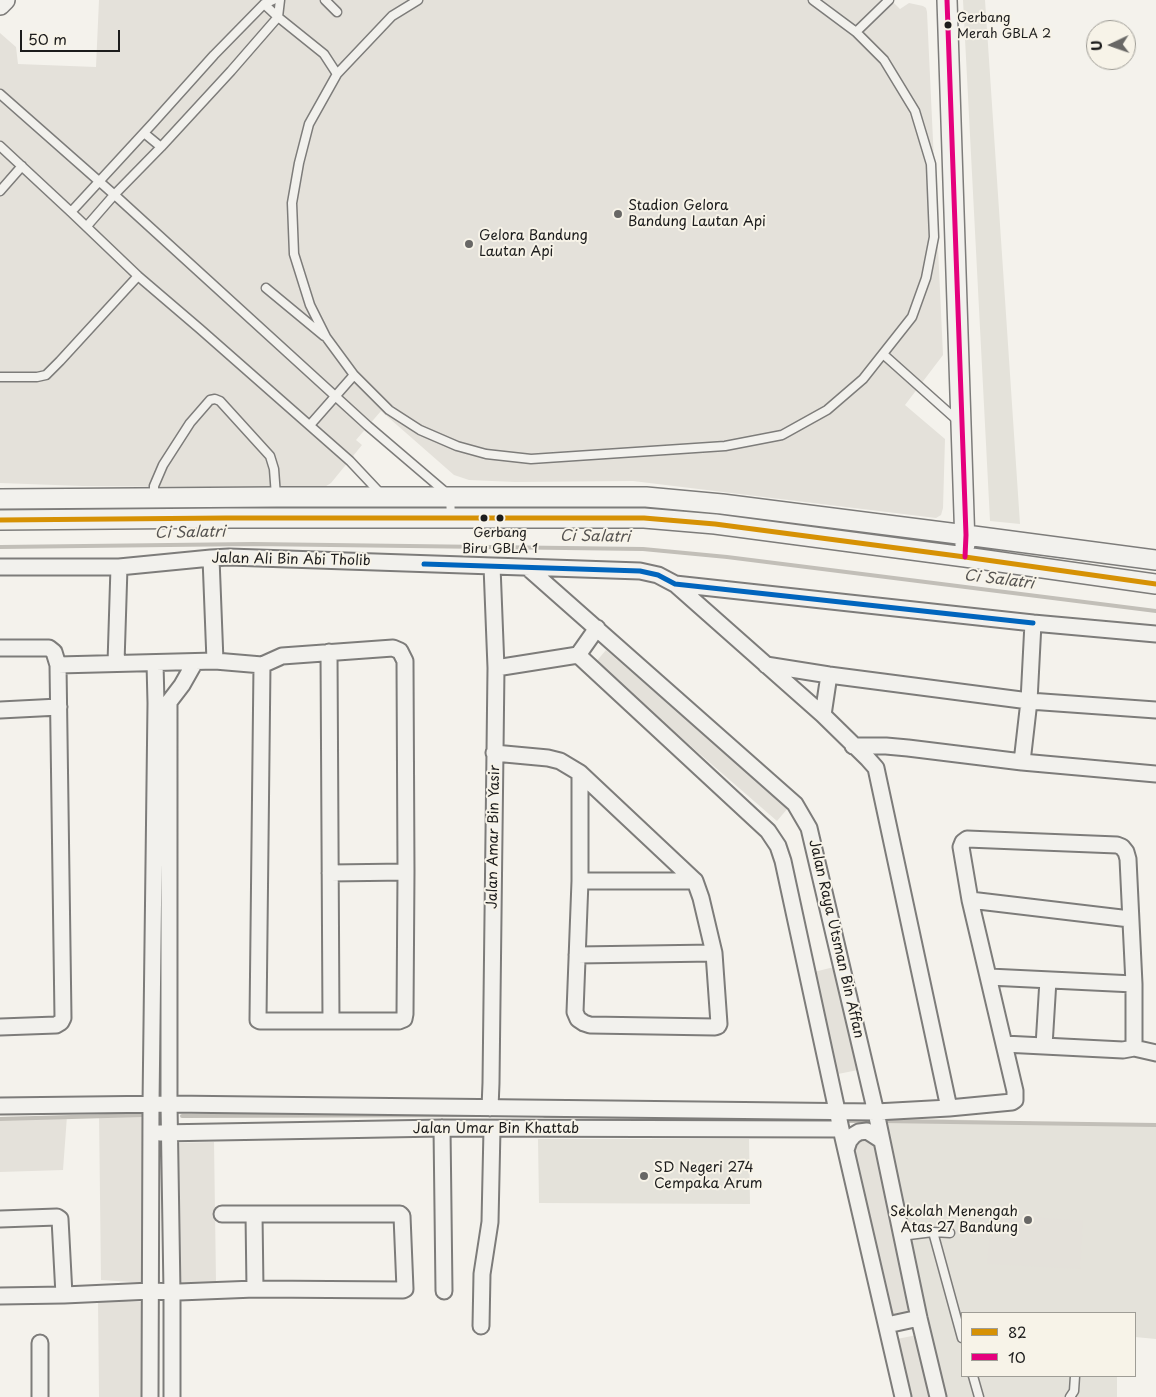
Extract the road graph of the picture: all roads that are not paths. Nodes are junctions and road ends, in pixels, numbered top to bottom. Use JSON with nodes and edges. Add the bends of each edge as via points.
{"nodes":[{"id":1,"x":5,"y":0,"type":"edge"},
{"id":2,"x":273,"y":0,"type":"edge"},
{"id":3,"x":280,"y":0,"type":"edge"},
{"id":4,"x":325,"y":0,"type":"edge"},
{"id":5,"x":418,"y":0,"type":"edge"},
{"id":6,"x":813,"y":0,"type":"edge"},
{"id":7,"x":889,"y":0,"type":"edge"},
{"id":8,"x":946,"y":0,"type":"edge"},
{"id":9,"x":0,"y":4,"type":"edge"},
{"id":10,"x":264,"y":4,"type":"junction"},
{"id":11,"x":337,"y":12,"type":"dead end"},
{"id":12,"x":278,"y":17,"type":"junction"},
{"id":13,"x":856,"y":32,"type":"junction"},
{"id":14,"x":337,"y":74,"type":"junction"},
{"id":15,"x":0,"y":94,"type":"edge"},
{"id":16,"x":144,"y":133,"type":"junction"},
{"id":17,"x":0,"y":146,"type":"edge"},
{"id":18,"x":161,"y":148,"type":"junction"},
{"id":19,"x":22,"y":166,"type":"junction"},
{"id":20,"x":99,"y":181,"type":"junction"},
{"id":21,"x":0,"y":192,"type":"edge"},
{"id":22,"x":114,"y":195,"type":"junction"},
{"id":23,"x":71,"y":212,"type":"junction"},
{"id":24,"x":87,"y":226,"type":"junction"},
{"id":25,"x":138,"y":276,"type":"junction"},
{"id":26,"x":266,"y":288,"type":"dead end"},
{"id":27,"x":326,"y":337,"type":"junction"},
{"id":28,"x":883,"y":354,"type":"junction"},
{"id":29,"x":354,"y":375,"type":"junction"},
{"id":30,"x":0,"y":377,"type":"edge"},
{"id":31,"x":335,"y":397,"type":"junction"},
{"id":32,"x":962,"y":424,"type":"junction"},
{"id":33,"x":310,"y":426,"type":"junction"},
{"id":34,"x":450,"y":496,"type":"junction"},
{"id":35,"x":276,"y":497,"type":"junction"},
{"id":36,"x":154,"y":498,"type":"junction"},
{"id":37,"x":0,"y":499,"type":"edge"},
{"id":38,"x":385,"y":507,"type":"junction"},
{"id":39,"x":451,"y":518,"type":"junction"},
{"id":40,"x":0,"y":520,"type":"edge"},
{"id":41,"x":966,"y":535,"type":"junction"},
{"id":42,"x":965,"y":557,"type":"junction"},
{"id":43,"x":211,"y":558,"type":"junction"},
{"id":44,"x":1156,"y":560,"type":"edge"},
{"id":45,"x":492,"y":566,"type":"junction"},
{"id":46,"x":0,"y":567,"type":"edge"},
{"id":47,"x":119,"y":567,"type":"junction"},
{"id":48,"x":528,"y":568,"type":"junction"},
{"id":49,"x":675,"y":584,"type":"junction"},
{"id":50,"x":1156,"y":584,"type":"edge"},
{"id":51,"x":1034,"y":623,"type":"junction"},
{"id":52,"x":597,"y":628,"type":"junction"},
{"id":53,"x":1156,"y":634,"type":"edge"},
{"id":54,"x":0,"y":648,"type":"edge"},
{"id":55,"x":329,"y":652,"type":"junction"},
{"id":56,"x":578,"y":655,"type":"junction"},
{"id":57,"x":215,"y":661,"type":"junction"},
{"id":58,"x":195,"y":662,"type":"junction"},
{"id":59,"x":116,"y":663,"type":"junction"},
{"id":60,"x":155,"y":663,"type":"junction"},
{"id":61,"x":58,"y":665,"type":"junction"},
{"id":62,"x":262,"y":665,"type":"junction"},
{"id":63,"x":766,"y":665,"type":"junction"},
{"id":64,"x":496,"y":668,"type":"junction"},
{"id":65,"x":829,"y":675,"type":"junction"},
{"id":66,"x":1030,"y":700,"type":"junction"},
{"id":67,"x":163,"y":702,"type":"junction"},
{"id":68,"x":59,"y":707,"type":"junction"},
{"id":69,"x":0,"y":710,"type":"edge"},
{"id":70,"x":1156,"y":710,"type":"edge"},
{"id":71,"x":823,"y":715,"type":"junction"},
{"id":72,"x":854,"y":746,"type":"junction"},
{"id":73,"x":886,"y":746,"type":"junction"},
{"id":74,"x":494,"y":754,"type":"junction"},
{"id":75,"x":1022,"y":762,"type":"junction"},
{"id":76,"x":580,"y":772,"type":"junction"},
{"id":77,"x":1156,"y":774,"type":"edge"},
{"id":78,"x":879,"y":777,"type":"junction"},
{"id":79,"x":406,"y":872,"type":"junction"},
{"id":80,"x":330,"y":873,"type":"junction"},
{"id":81,"x":580,"y":881,"type":"junction"},
{"id":82,"x":695,"y":881,"type":"junction"},
{"id":83,"x":970,"y":900,"type":"junction"},
{"id":84,"x":1130,"y":919,"type":"junction"},
{"id":85,"x":714,"y":953,"type":"junction"},
{"id":86,"x":577,"y":955,"type":"junction"},
{"id":87,"x":989,"y":977,"type":"junction"},
{"id":88,"x":1048,"y":980,"type":"junction"},
{"id":89,"x":1134,"y":984,"type":"junction"},
{"id":90,"x":331,"y":1020,"type":"junction"},
{"id":91,"x":0,"y":1027,"type":"edge"},
{"id":92,"x":1004,"y":1044,"type":"junction"},
{"id":93,"x":1044,"y":1046,"type":"junction"},
{"id":94,"x":1134,"y":1048,"type":"junction"},
{"id":95,"x":1156,"y":1053,"type":"edge"},
{"id":96,"x":169,"y":1104,"type":"junction"},
{"id":97,"x":151,"y":1105,"type":"junction"},
{"id":98,"x":0,"y":1106,"type":"edge"},
{"id":99,"x":495,"y":1108,"type":"junction"},
{"id":100,"x":949,"y":1108,"type":"junction"},
{"id":101,"x":840,"y":1121,"type":"junction"},
{"id":102,"x":878,"y":1125,"type":"junction"},
{"id":103,"x":442,"y":1128,"type":"junction"},
{"id":104,"x":496,"y":1129,"type":"junction"},
{"id":105,"x":170,"y":1133,"type":"junction"},
{"id":106,"x":151,"y":1134,"type":"junction"},
{"id":107,"x":846,"y":1150,"type":"junction"},
{"id":108,"x":222,"y":1214,"type":"dead end"},
{"id":109,"x":254,"y":1214,"type":"junction"},
{"id":110,"x":0,"y":1218,"type":"edge"},
{"id":111,"x":933,"y":1232,"type":"junction"},
{"id":112,"x":950,"y":1233,"type":"dead end"},
{"id":113,"x":901,"y":1236,"type":"junction"},
{"id":114,"x":256,"y":1289,"type":"junction"},
{"id":115,"x":151,"y":1291,"type":"junction"},
{"id":116,"x":444,"y":1291,"type":"dead end"},
{"id":117,"x":172,"y":1292,"type":"junction"},
{"id":118,"x":64,"y":1295,"type":"junction"},
{"id":119,"x":0,"y":1296,"type":"edge"},
{"id":120,"x":919,"y":1318,"type":"junction"},
{"id":121,"x":887,"y":1325,"type":"junction"},
{"id":122,"x":481,"y":1326,"type":"dead end"},
{"id":123,"x":961,"y":1334,"type":"edge"},
{"id":124,"x":40,"y":1343,"type":"dead end"},
{"id":125,"x":973,"y":1377,"type":"edge"},
{"id":126,"x":1075,"y":1377,"type":"edge"},
{"id":127,"x":40,"y":1397,"type":"edge"},
{"id":128,"x":150,"y":1397,"type":"edge"},
{"id":129,"x":172,"y":1397,"type":"edge"},
{"id":130,"x":903,"y":1397,"type":"edge"},
{"id":131,"x":938,"y":1397,"type":"edge"},
{"id":132,"x":979,"y":1397,"type":"edge"},
{"id":133,"x":1070,"y":1397,"type":"edge"}],
"edges":[{"from":1,"to":9,"type":"street"},
{"from":2,"to":10,"type":"lane"},
{"from":3,"to":12,"type":"lane"},
{"from":4,"to":11,"type":"lane"},
{"from":5,"to":14,"type":"lane","via":[[392,16]]},
{"from":6,"to":13,"type":"lane"},
{"from":7,"to":13,"type":"lane"},
{"from":8,"to":32,"type":"street"},
{"from":10,"to":12,"type":"lane"},
{"from":10,"to":16,"type":"lane"},
{"from":12,"to":14,"type":"lane","via":[[324,54]]},
{"from":12,"to":18,"type":"lane"},
{"from":13,"to":28,"type":"lane","via":[[884,60],[915,111],[931,164],[934,237],[926,278],[912,317]]},
{"from":14,"to":27,"type":"lane","via":[[309,124],[292,203],[294,254],[310,305]]},
{"from":15,"to":20,"type":"lane"},
{"from":16,"to":18,"type":"lane"},
{"from":16,"to":20,"type":"lane"},
{"from":17,"to":19,"type":"lane"},
{"from":18,"to":22,"type":"lane"},
{"from":19,"to":21,"type":"lane"},
{"from":19,"to":23,"type":"lane"},
{"from":20,"to":22,"type":"lane"},
{"from":20,"to":23,"type":"lane"},
{"from":22,"to":24,"type":"lane"},
{"from":22,"to":31,"type":"lane"},
{"from":23,"to":24,"type":"lane"},
{"from":24,"to":25,"type":"lane"},
{"from":25,"to":30,"type":"lane","via":[[46,375]]},
{"from":25,"to":33,"type":"lane"},
{"from":26,"to":27,"type":"lane"},
{"from":27,"to":29,"type":"lane"},
{"from":28,"to":29,"type":"lane","via":[[863,379],[827,410],[782,435],[725,446],[531,459],[486,454],[420,430],[389,410]]},
{"from":28,"to":32,"type":"lane"},
{"from":29,"to":31,"type":"lane"},
{"from":31,"to":33,"type":"lane"},
{"from":31,"to":34,"type":"lane"},
{"from":32,"to":41,"type":"street"},
{"from":33,"to":38,"type":"lane","via":[[350,461]]},
{"from":34,"to":38,"type":"street"},
{"from":34,"to":39,"type":"lane"},
{"from":34,"to":41,"type":"street","via":[[646,497]]},
{"from":35,"to":36,"type":"street"},
{"from":35,"to":36,"type":"lane","via":[[270,456],[215,399],[210,400],[190,423],[163,464],[154,486]]},
{"from":35,"to":38,"type":"street"},
{"from":36,"to":37,"type":"street"},
{"from":38,"to":39,"type":"street"},
{"from":38,"to":40,"type":"street"},
{"from":39,"to":42,"type":"street","via":[[644,518],[715,524]]},
{"from":41,"to":42,"type":"street"},
{"from":41,"to":44,"type":"street"},
{"from":42,"to":50,"type":"street"},
{"from":43,"to":45,"type":"street","name":"Jalan Ali Bin Abi Tholib"},
{"from":43,"to":47,"type":"street","name":"Jalan Ali Bin Abi Tholib"},
{"from":43,"to":57,"type":"street"},
{"from":45,"to":48,"type":"street","name":"Jalan Ali Bin Abi Tholib"},
{"from":45,"to":64,"type":"street","name":"Jalan Amar Bin Yasir"},
{"from":46,"to":47,"type":"street","name":"Jalan Ali Bin Abi Tholib"},
{"from":47,"to":59,"type":"street"},
{"from":48,"to":49,"type":"street","name":"Jalan Ali Bin Abi Tholib","via":[[640,571],[658,575]]},
{"from":48,"to":52,"type":"street","name":"Jalan Raya Utsman Bin Affan"},
{"from":49,"to":51,"type":"street"},
{"from":49,"to":63,"type":"street"},
{"from":51,"to":53,"type":"street"},
{"from":51,"to":66,"type":"street"},
{"from":52,"to":56,"type":"street"},
{"from":52,"to":102,"type":"street","name":"Jalan Raya Utsman Bin Affan","via":[[795,804],[805,819],[813,837]]},
{"from":54,"to":61,"type":"street","via":[[49,648],[54,652]]},
{"from":55,"to":62,"type":"street","via":[[282,656]]},
{"from":55,"to":79,"type":"street","via":[[392,648],[400,651],[405,662]]},
{"from":55,"to":80,"type":"street"},
{"from":56,"to":64,"type":"street"},
{"from":56,"to":101,"type":"street","via":[[774,839],[783,861]]},
{"from":57,"to":58,"type":"street"},
{"from":57,"to":62,"type":"street"},
{"from":58,"to":60,"type":"street"},
{"from":58,"to":67,"type":"street","via":[[182,685]]},
{"from":59,"to":60,"type":"street"},
{"from":59,"to":61,"type":"street"},
{"from":60,"to":67,"type":"street"},
{"from":61,"to":68,"type":"street"},
{"from":62,"to":90,"type":"street","via":[[258,1020]]},
{"from":63,"to":65,"type":"street"},
{"from":63,"to":71,"type":"street"},
{"from":64,"to":74,"type":"street","name":"Jalan Amar Bin Yasir"},
{"from":65,"to":66,"type":"street"},
{"from":65,"to":71,"type":"street"},
{"from":66,"to":70,"type":"street"},
{"from":66,"to":75,"type":"street"},
{"from":67,"to":96,"type":"street"},
{"from":67,"to":97,"type":"street"},
{"from":68,"to":69,"type":"street"},
{"from":68,"to":91,"type":"street","via":[[63,1018],[56,1025]]},
{"from":71,"to":72,"type":"street"},
{"from":72,"to":73,"type":"street"},
{"from":72,"to":78,"type":"street","via":[[874,764]]},
{"from":73,"to":75,"type":"street"},
{"from":73,"to":78,"type":"street"},
{"from":74,"to":76,"type":"street","via":[[548,758]]},
{"from":74,"to":99,"type":"street","name":"Jalan Amar Bin Yasir","via":[[492,1063]]},
{"from":75,"to":77,"type":"street"},
{"from":76,"to":81,"type":"street"},
{"from":76,"to":82,"type":"street"},
{"from":78,"to":100,"type":"street"},
{"from":79,"to":80,"type":"street"},
{"from":79,"to":90,"type":"street","via":[[404,1019]]},
{"from":80,"to":90,"type":"street"},
{"from":81,"to":82,"type":"street"},
{"from":81,"to":86,"type":"street"},
{"from":82,"to":85,"type":"street"},
{"from":83,"to":84,"type":"street"},
{"from":83,"to":84,"type":"street","via":[[961,847],[967,839],[1117,845],[1126,852],[1128,859]]},
{"from":83,"to":87,"type":"street"},
{"from":84,"to":89,"type":"street"},
{"from":85,"to":86,"type":"street"},
{"from":85,"to":86,"type":"street","via":[[718,1024],[715,1027],[584,1023],[575,1012]]},
{"from":87,"to":88,"type":"street"},
{"from":87,"to":92,"type":"street"},
{"from":88,"to":89,"type":"street"},
{"from":88,"to":93,"type":"street"},
{"from":89,"to":94,"type":"street"},
{"from":92,"to":93,"type":"street"},
{"from":92,"to":100,"type":"street","via":[[1015,1100]]},
{"from":93,"to":94,"type":"street"},
{"from":94,"to":95,"type":"street"},
{"from":96,"to":97,"type":"street","name":"Jalan Umar Bin Khattab"},
{"from":96,"to":99,"type":"street","name":"Jalan Umar Bin Khattab"},
{"from":96,"to":105,"type":"street"},
{"from":97,"to":98,"type":"street","name":"Jalan Umar Bin Khattab"},
{"from":97,"to":106,"type":"street"},
{"from":99,"to":101,"type":"street","name":"Jalan Umar Bin Khattab"},
{"from":99,"to":104,"type":"street","name":"Jalan Amar Bin Yasir"},
{"from":100,"to":102,"type":"street"},
{"from":101,"to":102,"type":"street"},
{"from":101,"to":104,"type":"street","name":"Jalan Umar Bin Khattab"},
{"from":101,"to":107,"type":"street"},
{"from":102,"to":107,"type":"street","via":[[854,1135]]},
{"from":102,"to":113,"type":"street","name":"Jalan Raya Utsman Bin Affan"},
{"from":103,"to":104,"type":"street","name":"Jalan Umar Bin Khattab"},
{"from":103,"to":105,"type":"street","name":"Jalan Umar Bin Khattab"},
{"from":103,"to":116,"type":"street"},
{"from":104,"to":122,"type":"street","name":"Jalan Amar Bin Yasir","via":[[490,1222],[482,1274]]},
{"from":105,"to":106,"type":"street","name":"Jalan Umar Bin Khattab"},
{"from":105,"to":117,"type":"street"},
{"from":106,"to":115,"type":"street"},
{"from":107,"to":121,"type":"street"},
{"from":108,"to":109,"type":"street"},
{"from":109,"to":114,"type":"street"},
{"from":109,"to":114,"type":"street","via":[[400,1214],[405,1287],[403,1290]]},
{"from":110,"to":118,"type":"street","via":[[60,1219]]},
{"from":111,"to":112,"type":"lane"},
{"from":111,"to":113,"type":"lane"},
{"from":111,"to":123,"type":"lane"},
{"from":113,"to":120,"type":"street","name":"Jalan Raya Utsman Bin Affan"},
{"from":114,"to":117,"type":"street"},
{"from":115,"to":117,"type":"street"},
{"from":115,"to":118,"type":"street"},
{"from":115,"to":128,"type":"street"},
{"from":117,"to":129,"type":"street"},
{"from":118,"to":119,"type":"street"},
{"from":120,"to":121,"type":"street"},
{"from":120,"to":131,"type":"street","name":"Jalan Raya Utsman Bin Affan"},
{"from":121,"to":130,"type":"street"},
{"from":124,"to":127,"type":"street"},
{"from":125,"to":132,"type":"lane"},
{"from":126,"to":133,"type":"lane"}]}
